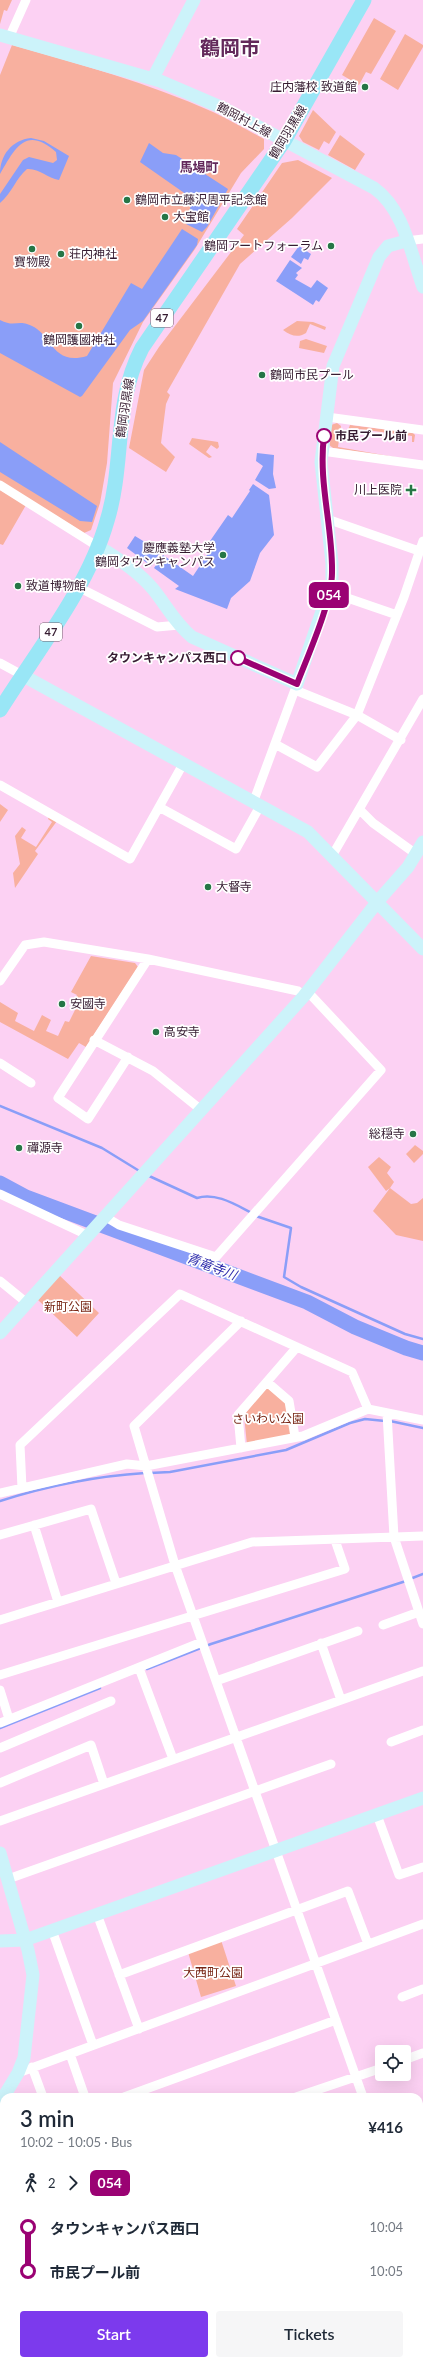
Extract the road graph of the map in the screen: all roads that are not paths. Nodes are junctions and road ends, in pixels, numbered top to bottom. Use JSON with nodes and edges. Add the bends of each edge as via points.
{"nodes":[{"id":1,"x":26,"y":0,"type":"edge"},
{"id":2,"x":194,"y":0,"type":"edge"},
{"id":3,"x":364,"y":0,"type":"edge"},
{"id":4,"x":5,"y":37,"type":"edge"},
{"id":5,"x":153,"y":78,"type":"junction"},
{"id":6,"x":284,"y":141,"type":"junction"},
{"id":7,"x":423,"y":239,"type":"edge"},
{"id":8,"x":406,"y":241,"type":"junction"},
{"id":9,"x":423,"y":287,"type":"edge"},
{"id":10,"x":326,"y":417,"type":"junction"},
{"id":11,"x":423,"y":430,"type":"edge"},
{"id":12,"x":322,"y":451,"type":"junction"},
{"id":13,"x":423,"y":465,"type":"edge"},
{"id":14,"x":0,"y":485,"type":"edge"},
{"id":15,"x":327,"y":519,"type":"junction"},
{"id":16,"x":423,"y":541,"type":"edge"},
{"id":17,"x":97,"y":546,"type":"junction"},
{"id":18,"x":420,"y":551,"type":"junction"},
{"id":19,"x":78,"y":587,"type":"junction"},
{"id":20,"x":330,"y":592,"type":"junction"},
{"id":21,"x":397,"y":615,"type":"junction"},
{"id":22,"x":179,"y":625,"type":"junction"},
{"id":23,"x":0,"y":663,"type":"edge"},
{"id":24,"x":22,"y":675,"type":"junction"},
{"id":25,"x":296,"y":687,"type":"junction"},
{"id":26,"x":423,"y":699,"type":"edge"},
{"id":27,"x":0,"y":710,"type":"edge"},
{"id":28,"x":357,"y":716,"type":"junction"},
{"id":29,"x":401,"y":740,"type":"junction"},
{"id":30,"x":275,"y":744,"type":"junction"},
{"id":31,"x":183,"y":764,"type":"junction"},
{"id":32,"x":0,"y":785,"type":"edge"},
{"id":33,"x":256,"y":804,"type":"junction"},
{"id":34,"x":159,"y":807,"type":"junction"},
{"id":35,"x":360,"y":810,"type":"junction"},
{"id":36,"x":423,"y":842,"type":"edge"},
{"id":37,"x":416,"y":854,"type":"junction"},
{"id":38,"x":332,"y":856,"type":"junction"},
{"id":39,"x":378,"y":901,"type":"junction"},
{"id":40,"x":423,"y":949,"type":"edge"},
{"id":41,"x":148,"y":960,"type":"junction"},
{"id":42,"x":0,"y":981,"type":"edge"},
{"id":43,"x":306,"y":994,"type":"junction"},
{"id":44,"x":94,"y":1040,"type":"junction"},
{"id":45,"x":128,"y":1057,"type":"junction"},
{"id":46,"x":0,"y":1063,"type":"edge"},
{"id":47,"x":31,"y":1083,"type":"dead end"},
{"id":48,"x":200,"y":1109,"type":"junction"},
{"id":49,"x":0,"y":1194,"type":"edge"},
{"id":50,"x":104,"y":1216,"type":"junction"},
{"id":51,"x":87,"y":1235,"type":"junction"},
{"id":52,"x":0,"y":1281,"type":"edge"},
{"id":53,"x":27,"y":1302,"type":"junction"},
{"id":54,"x":241,"y":1321,"type":"junction"},
{"id":55,"x":0,"y":1333,"type":"edge"},
{"id":56,"x":297,"y":1347,"type":"junction"},
{"id":57,"x":266,"y":1382,"type":"junction"},
{"id":58,"x":368,"y":1409,"type":"junction"},
{"id":59,"x":387,"y":1413,"type":"junction"},
{"id":60,"x":423,"y":1420,"type":"edge"},
{"id":61,"x":295,"y":1437,"type":"junction"},
{"id":62,"x":241,"y":1448,"type":"junction"},
{"id":63,"x":146,"y":1466,"type":"junction"},
{"id":64,"x":22,"y":1488,"type":"junction"},
{"id":65,"x":0,"y":1493,"type":"edge"},
{"id":66,"x":34,"y":1525,"type":"junction"},
{"id":67,"x":0,"y":1535,"type":"edge"},
{"id":68,"x":423,"y":1536,"type":"edge"},
{"id":69,"x":394,"y":1537,"type":"junction"},
{"id":70,"x":335,"y":1540,"type":"junction"},
{"id":71,"x":175,"y":1565,"type":"junction"},
{"id":72,"x":116,"y":1583,"type":"junction"},
{"id":73,"x":419,"y":1600,"type":"edge"},
{"id":74,"x":58,"y":1602,"type":"junction"},
{"id":75,"x":419,"y":1612,"type":"junction"},
{"id":76,"x":193,"y":1614,"type":"junction"},
{"id":77,"x":1,"y":1617,"type":"edge"},
{"id":78,"x":423,"y":1624,"type":"edge"},
{"id":79,"x":383,"y":1625,"type":"dead end"},
{"id":80,"x":358,"y":1630,"type":"dead end"},
{"id":81,"x":202,"y":1642,"type":"junction"},
{"id":82,"x":321,"y":1644,"type":"junction"},
{"id":83,"x":139,"y":1668,"type":"junction"},
{"id":84,"x":423,"y":1671,"type":"edge"},
{"id":85,"x":0,"y":1675,"type":"edge"},
{"id":86,"x":216,"y":1681,"type":"junction"},
{"id":87,"x":0,"y":1690,"type":"edge"},
{"id":88,"x":341,"y":1700,"type":"junction"},
{"id":89,"x":111,"y":1701,"type":"dead end"},
{"id":90,"x":9,"y":1719,"type":"junction"},
{"id":91,"x":0,"y":1723,"type":"edge"},
{"id":92,"x":423,"y":1730,"type":"edge"},
{"id":93,"x":236,"y":1738,"type":"junction"},
{"id":94,"x":391,"y":1742,"type":"dead end"},
{"id":95,"x":0,"y":1748,"type":"edge"},
{"id":96,"x":173,"y":1759,"type":"junction"},
{"id":97,"x":331,"y":1764,"type":"dead end"},
{"id":98,"x":0,"y":1783,"type":"edge"},
{"id":99,"x":104,"y":1784,"type":"junction"},
{"id":100,"x":255,"y":1791,"type":"junction"},
{"id":101,"x":423,"y":1798,"type":"edge"},
{"id":102,"x":377,"y":1814,"type":"junction"},
{"id":103,"x":0,"y":1821,"type":"edge"},
{"id":104,"x":276,"y":1851,"type":"junction"},
{"id":105,"x":0,"y":1853,"type":"edge"},
{"id":106,"x":423,"y":1867,"type":"edge"},
{"id":107,"x":8,"y":1879,"type":"junction"},
{"id":108,"x":297,"y":1910,"type":"junction"},
{"id":109,"x":97,"y":1914,"type":"junction"},
{"id":110,"x":423,"y":1924,"type":"edge"},
{"id":111,"x":52,"y":1930,"type":"junction"},
{"id":112,"x":25,"y":1940,"type":"junction"},
{"id":113,"x":0,"y":1941,"type":"edge"},
{"id":114,"x":368,"y":1944,"type":"junction"},
{"id":115,"x":316,"y":1963,"type":"junction"},
{"id":116,"x":119,"y":1975,"type":"junction"},
{"id":117,"x":423,"y":1989,"type":"edge"},
{"id":118,"x":402,"y":1997,"type":"dead end"},
{"id":119,"x":336,"y":2020,"type":"junction"},
{"id":120,"x":139,"y":2029,"type":"junction"},
{"id":121,"x":93,"y":2045,"type":"junction"},
{"id":122,"x":423,"y":2053,"type":"edge"},
{"id":123,"x":70,"y":2054,"type":"junction"},
{"id":124,"x":411,"y":2057,"type":"edge"},
{"id":125,"x":32,"y":2067,"type":"junction"},
{"id":126,"x":375,"y":2070,"type":"edge"},
{"id":127,"x":18,"y":2073,"type":"junction"},
{"id":128,"x":356,"y":2076,"type":"junction"},
{"id":129,"x":6,"y":2093,"type":"edge"},
{"id":130,"x":42,"y":2093,"type":"edge"},
{"id":131,"x":84,"y":2093,"type":"edge"},
{"id":132,"x":135,"y":2093,"type":"edge"},
{"id":133,"x":307,"y":2093,"type":"edge"},
{"id":134,"x":362,"y":2093,"type":"edge"}],
"edges":[{"from":1,"to":4,"type":"street"},
{"from":2,"to":5,"type":"street"},
{"from":3,"to":6,"type":"main road","name":"鶴岡羽黒線","number":"47"},
{"from":4,"to":5,"type":"street","name":"鶴岡村上線"},
{"from":5,"to":6,"type":"street","name":"鶴岡村上線","via":[[223,108]]},
{"from":6,"to":8,"type":"street","name":"鶴岡村上線","via":[[382,194],[395,209]]},
{"from":6,"to":17,"type":"main road","name":"鶴岡羽黒線","number":"47","via":[[134,363],[128,378],[122,412],[114,493],[108,521]]},
{"from":7,"to":8,"type":"street"},
{"from":8,"to":9,"type":"street","name":"鶴岡村上線"},
{"from":8,"to":10,"type":"street","via":[[388,246],[379,257],[333,366]]},
{"from":10,"to":11,"type":"street"},
{"from":10,"to":12,"type":"street"},
{"from":12,"to":13,"type":"street"},
{"from":12,"to":15,"type":"street"},
{"from":14,"to":17,"type":"street"},
{"from":15,"to":18,"type":"street"},
{"from":15,"to":20,"type":"street","via":[[332,563]]},
{"from":16,"to":18,"type":"street"},
{"from":17,"to":19,"type":"main road","name":"鶴岡羽黒線","number":"47"},
{"from":17,"to":22,"type":"street","via":[[142,577]]},
{"from":18,"to":21,"type":"street"},
{"from":19,"to":22,"type":"street","via":[[157,627]]},
{"from":19,"to":24,"type":"main road","name":"鶴岡羽黒線","number":"47"},
{"from":20,"to":21,"type":"street"},
{"from":20,"to":25,"type":"street"},
{"from":21,"to":28,"type":"street"},
{"from":22,"to":25,"type":"street","via":[[200,641]]},
{"from":23,"to":24,"type":"street"},
{"from":24,"to":27,"type":"main road","name":"鶴岡羽黒線","number":"47"},
{"from":24,"to":31,"type":"street"},
{"from":25,"to":28,"type":"street"},
{"from":25,"to":30,"type":"street"},
{"from":26,"to":29,"type":"street"},
{"from":28,"to":29,"type":"street"},
{"from":28,"to":30,"type":"street","via":[[317,768]]},
{"from":29,"to":35,"type":"street"},
{"from":30,"to":33,"type":"street"},
{"from":31,"to":33,"type":"street"},
{"from":31,"to":34,"type":"street"},
{"from":32,"to":34,"type":"street","via":[[130,858]]},
{"from":33,"to":34,"type":"street","via":[[236,849]]},
{"from":33,"to":38,"type":"street","via":[[308,832]]},
{"from":35,"to":37,"type":"street","via":[[373,823]]},
{"from":35,"to":38,"type":"street"},
{"from":36,"to":37,"type":"street"},
{"from":37,"to":39,"type":"street"},
{"from":38,"to":39,"type":"street"},
{"from":39,"to":40,"type":"street"},
{"from":39,"to":43,"type":"street"},
{"from":41,"to":42,"type":"street","via":[[44,942],[25,945]]},
{"from":41,"to":43,"type":"street"},
{"from":41,"to":44,"type":"street"},
{"from":43,"to":48,"type":"street"},
{"from":43,"to":50,"type":"street","via":[[381,1070],[216,1257],[119,1225]]},
{"from":44,"to":45,"type":"street"},
{"from":44,"to":45,"type":"street","via":[[58,1098],[88,1119]]},
{"from":45,"to":48,"type":"street","via":[[154,1071]]},
{"from":46,"to":47,"type":"street"},
{"from":48,"to":50,"type":"street"},
{"from":49,"to":51,"type":"street"},
{"from":50,"to":51,"type":"street"},
{"from":51,"to":53,"type":"street"},
{"from":52,"to":53,"type":"street"},
{"from":53,"to":55,"type":"street"},
{"from":54,"to":56,"type":"street"},
{"from":54,"to":63,"type":"street","via":[[134,1426]]},
{"from":54,"to":64,"type":"street","via":[[180,1294],[20,1445]]},
{"from":56,"to":57,"type":"street"},
{"from":56,"to":58,"type":"street","via":[[352,1372]]},
{"from":57,"to":61,"type":"street","via":[[289,1401]]},
{"from":57,"to":62,"type":"street","via":[[238,1415]]},
{"from":58,"to":59,"type":"street"},
{"from":58,"to":61,"type":"street"},
{"from":59,"to":60,"type":"street"},
{"from":59,"to":69,"type":"street"},
{"from":61,"to":62,"type":"street"},
{"from":62,"to":63,"type":"street"},
{"from":63,"to":64,"type":"street","via":[[127,1464]]},
{"from":63,"to":71,"type":"street"},
{"from":64,"to":65,"type":"street"},
{"from":66,"to":67,"type":"street"},
{"from":66,"to":72,"type":"street","via":[[91,1509]]},
{"from":66,"to":74,"type":"street"},
{"from":68,"to":69,"type":"street"},
{"from":69,"to":70,"type":"street"},
{"from":69,"to":73,"type":"street"},
{"from":70,"to":71,"type":"street","via":[[252,1542]]},
{"from":70,"to":76,"type":"street","via":[[345,1569]]},
{"from":71,"to":72,"type":"street"},
{"from":71,"to":76,"type":"street"},
{"from":72,"to":74,"type":"street"},
{"from":73,"to":75,"type":"street"},
{"from":74,"to":77,"type":"street"},
{"from":75,"to":78,"type":"street"},
{"from":75,"to":79,"type":"street"},
{"from":76,"to":81,"type":"street"},
{"from":76,"to":85,"type":"street"},
{"from":80,"to":82,"type":"street"},
{"from":81,"to":83,"type":"street"},
{"from":81,"to":86,"type":"street"},
{"from":82,"to":86,"type":"street"},
{"from":82,"to":88,"type":"street"},
{"from":83,"to":90,"type":"street"},
{"from":83,"to":96,"type":"street"},
{"from":84,"to":88,"type":"street"},
{"from":86,"to":93,"type":"street"},
{"from":87,"to":90,"type":"street"},
{"from":88,"to":93,"type":"street"},
{"from":89,"to":95,"type":"street"},
{"from":90,"to":91,"type":"street"},
{"from":92,"to":94,"type":"street"},
{"from":93,"to":96,"type":"street"},
{"from":93,"to":100,"type":"street"},
{"from":96,"to":99,"type":"street"},
{"from":97,"to":100,"type":"street"},
{"from":98,"to":99,"type":"street","via":[[91,1745]]},
{"from":99,"to":103,"type":"street"},
{"from":100,"to":104,"type":"street"},
{"from":100,"to":107,"type":"street"},
{"from":101,"to":102,"type":"street"},
{"from":102,"to":104,"type":"street"},
{"from":102,"to":106,"type":"street","via":[[399,1875]]},
{"from":104,"to":108,"type":"street"},
{"from":104,"to":109,"type":"street"},
{"from":105,"to":107,"type":"street"},
{"from":107,"to":112,"type":"street"},
{"from":108,"to":114,"type":"street","via":[[348,1891]]},
{"from":108,"to":115,"type":"street"},
{"from":108,"to":116,"type":"street"},
{"from":109,"to":111,"type":"street"},
{"from":109,"to":116,"type":"street"},
{"from":110,"to":114,"type":"street"},
{"from":111,"to":112,"type":"street"},
{"from":111,"to":121,"type":"street"},
{"from":112,"to":113,"type":"street"},
{"from":112,"to":127,"type":"street","via":[[31,1962],[33,1985],[24,2058]]},
{"from":114,"to":115,"type":"street"},
{"from":115,"to":119,"type":"street"},
{"from":115,"to":120,"type":"street"},
{"from":116,"to":120,"type":"street"},
{"from":117,"to":118,"type":"street"},
{"from":119,"to":128,"type":"street"},
{"from":119,"to":132,"type":"street"},
{"from":120,"to":121,"type":"street"},
{"from":121,"to":123,"type":"street"},
{"from":122,"to":124,"type":"street"},
{"from":123,"to":125,"type":"street"},
{"from":123,"to":131,"type":"street"},
{"from":125,"to":127,"type":"street"},
{"from":125,"to":130,"type":"street"},
{"from":126,"to":128,"type":"street"},
{"from":127,"to":129,"type":"street"},
{"from":128,"to":133,"type":"street"},
{"from":128,"to":134,"type":"street"}]}
